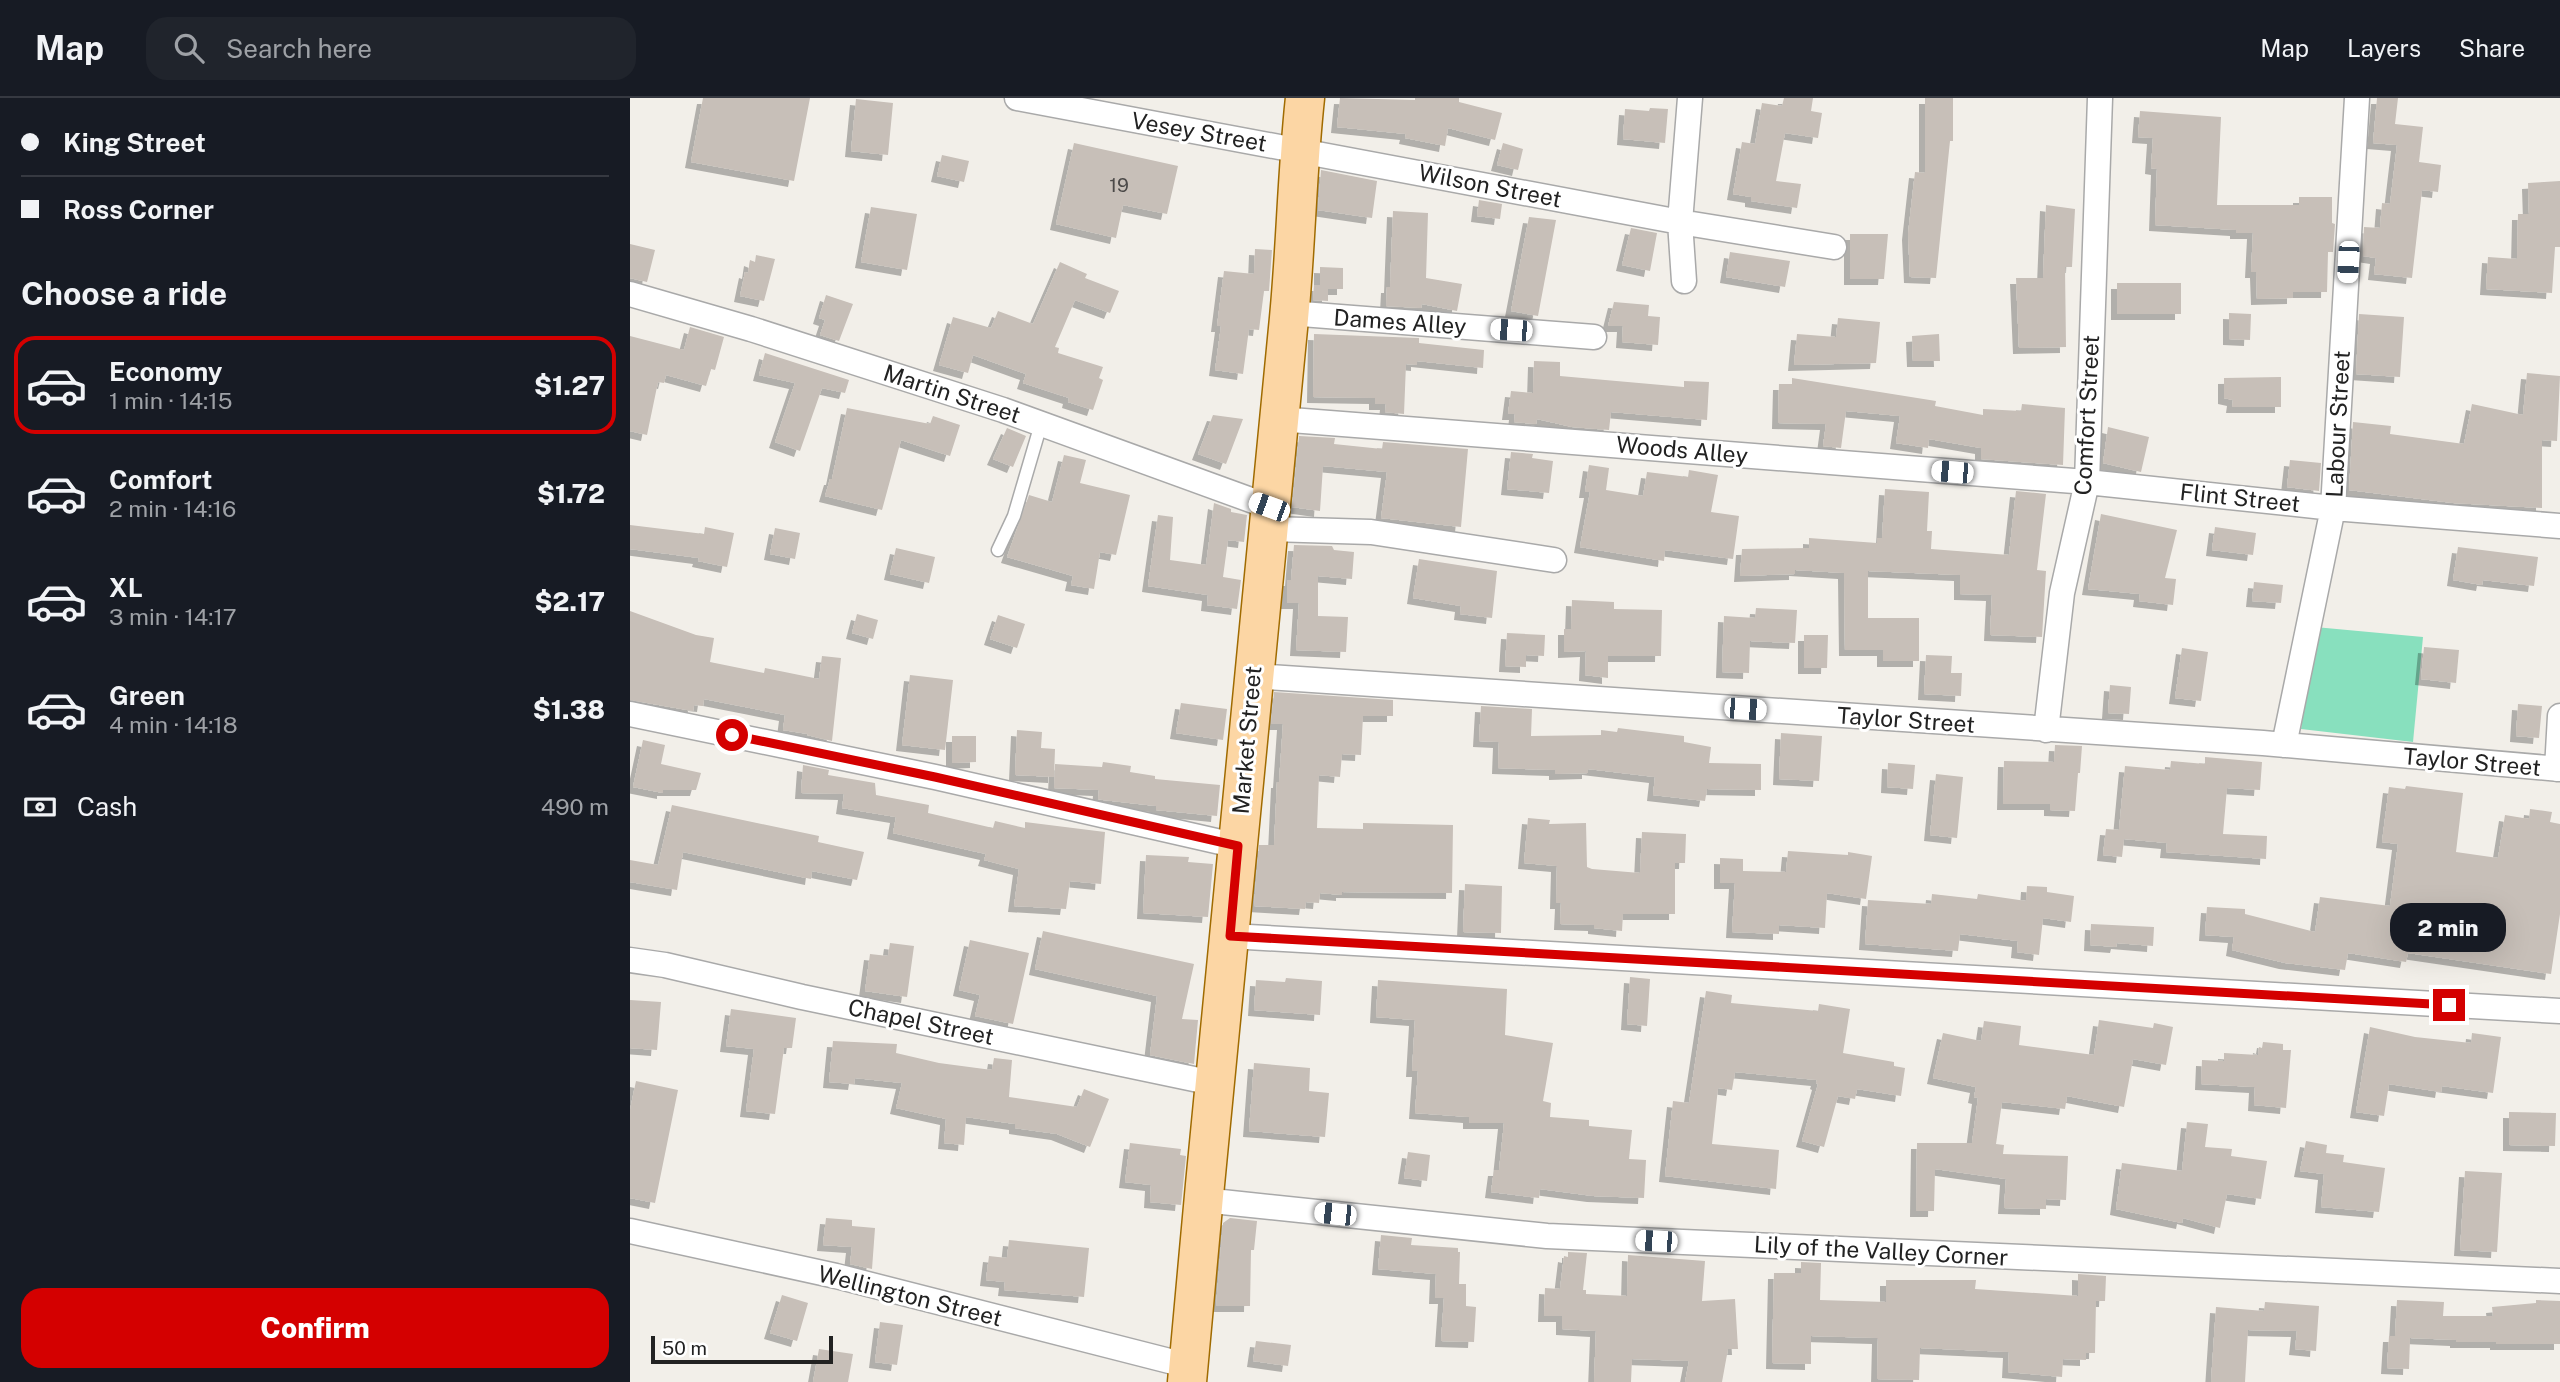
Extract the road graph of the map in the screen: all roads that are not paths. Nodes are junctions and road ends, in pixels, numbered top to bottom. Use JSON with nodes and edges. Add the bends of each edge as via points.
{"nodes":[{"id":1,"x":1017,"y":98,"type":"edge"},
{"id":2,"x":1305,"y":98,"type":"edge"},
{"id":3,"x":1690,"y":98,"type":"edge"},
{"id":4,"x":2100,"y":98,"type":"edge"},
{"id":5,"x":2357,"y":98,"type":"edge"},
{"id":6,"x":1300,"y":150,"type":"junction"},
{"id":7,"x":1680,"y":222,"type":"junction"},
{"id":8,"x":1834,"y":247,"type":"dead end"},
{"id":9,"x":1684,"y":281,"type":"dead end"},
{"id":10,"x":630,"y":295,"type":"edge"},
{"id":11,"x":1289,"y":313,"type":"junction"},
{"id":12,"x":1594,"y":337,"type":"dead end"},
{"id":13,"x":1278,"y":419,"type":"junction"},
{"id":14,"x":1041,"y":424,"type":"junction"},
{"id":15,"x":2087,"y":482,"type":"junction"},
{"id":16,"x":2333,"y":508,"type":"junction"},
{"id":17,"x":1269,"y":518,"type":"junction"},
{"id":18,"x":2560,"y":526,"type":"edge"},
{"id":19,"x":998,"y":550,"type":"dead end"},
{"id":20,"x":1554,"y":560,"type":"dead end"},
{"id":21,"x":1253,"y":676,"type":"junction"},
{"id":22,"x":630,"y":713,"type":"edge"},
{"id":23,"x":2560,"y":716,"type":"edge"},
{"id":24,"x":2046,"y":730,"type":"junction"},
{"id":25,"x":2284,"y":745,"type":"junction"},
{"id":26,"x":2558,"y":769,"type":"edge"},
{"id":27,"x":1238,"y":846,"type":"junction"},
{"id":28,"x":1230,"y":936,"type":"junction"},
{"id":29,"x":630,"y":960,"type":"edge"},
{"id":30,"x":2560,"y":1011,"type":"edge"},
{"id":31,"x":1213,"y":1083,"type":"junction"},
{"id":32,"x":1203,"y":1200,"type":"junction"},
{"id":33,"x":630,"y":1231,"type":"edge"},
{"id":34,"x":2560,"y":1281,"type":"edge"},
{"id":35,"x":1188,"y":1374,"type":"edge"}],
"edges":[{"from":1,"to":6,"type":"street","name":"Vesey Street"},
{"from":2,"to":6,"type":"main road","name":"Market Street"},
{"from":3,"to":7,"type":"street"},
{"from":4,"to":15,"type":"street","name":"Comfort Street"},
{"from":5,"to":16,"type":"street","name":"Labour Street"},
{"from":6,"to":7,"type":"street","name":"Wilson Street"},
{"from":6,"to":11,"type":"main road","name":"Market Street"},
{"from":7,"to":8,"type":"street","name":"Wilson Street"},
{"from":7,"to":9,"type":"street"},
{"from":10,"to":14,"type":"street","name":"Martin Street","via":[[751,329]]},
{"from":11,"to":12,"type":"street","name":"Dames Alley"},
{"from":11,"to":13,"type":"main road","name":"Market Street"},
{"from":13,"to":15,"type":"street","name":"Woods Alley"},
{"from":13,"to":17,"type":"main road","name":"Market Street"},
{"from":14,"to":17,"type":"street","name":"Martin Street"},
{"from":14,"to":19,"type":"lane","via":[[1014,516]]},
{"from":15,"to":16,"type":"street","name":"Flint Street"},
{"from":15,"to":24,"type":"street","name":"Comfort Street","via":[[2062,593]]},
{"from":16,"to":18,"type":"street","name":"Flint Street"},
{"from":16,"to":25,"type":"street","name":"Labour Street"},
{"from":17,"to":20,"type":"street","name":"Martin Street"},
{"from":17,"to":21,"type":"main road","name":"Market Street"},
{"from":21,"to":24,"type":"street","name":"Taylor Street"},
{"from":21,"to":27,"type":"main road","name":"Market Street"},
{"from":22,"to":27,"type":"street"},
{"from":23,"to":26,"type":"street"},
{"from":24,"to":25,"type":"street","name":"Taylor Street"},
{"from":25,"to":26,"type":"street","name":"Taylor Street"},
{"from":27,"to":28,"type":"main road","name":"Market Street"},
{"from":28,"to":30,"type":"street"},
{"from":28,"to":31,"type":"main road","name":"Market Street"},
{"from":29,"to":31,"type":"street","name":"Chapel Street"},
{"from":31,"to":32,"type":"main road","name":"Market Street"},
{"from":32,"to":34,"type":"street","name":"Lily of the Valley Corner","via":[[1547,1236]]},
{"from":32,"to":35,"type":"main road","name":"Market Street"},
{"from":33,"to":35,"type":"street","name":"Wellington Street","via":[[836,1276]]}]}
